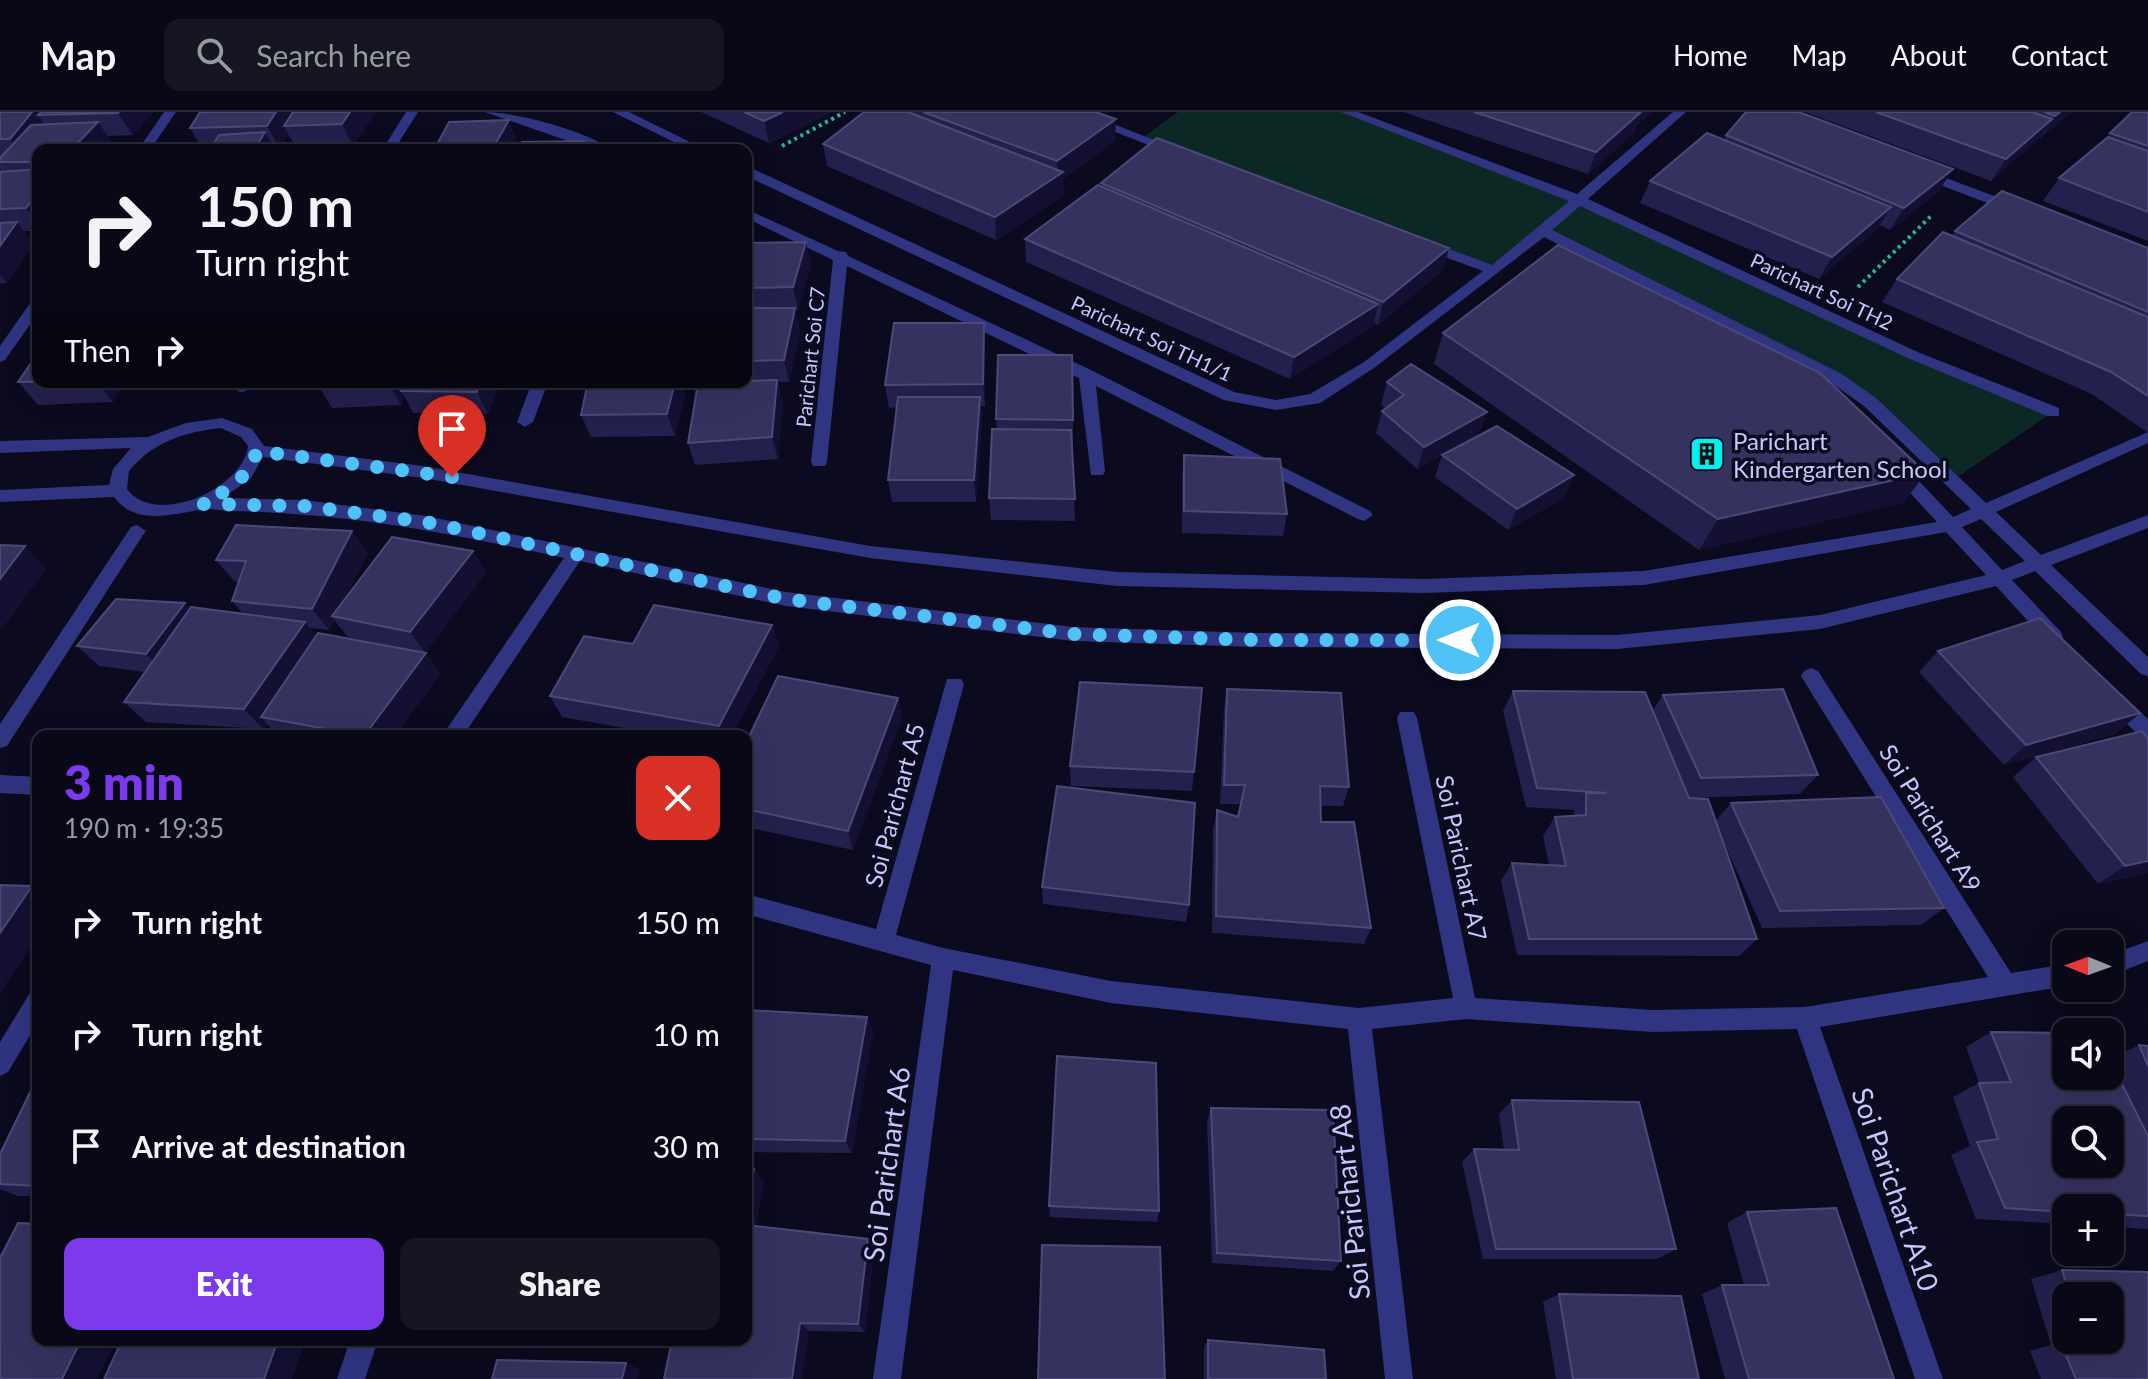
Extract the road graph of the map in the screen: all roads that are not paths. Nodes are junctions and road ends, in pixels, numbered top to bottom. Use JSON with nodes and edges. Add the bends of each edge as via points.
{"nodes":[{"id":1,"x":170,"y":112,"type":"edge"},
{"id":2,"x":412,"y":112,"type":"edge"},
{"id":3,"x":491,"y":112,"type":"edge"},
{"id":4,"x":619,"y":112,"type":"edge"},
{"id":5,"x":1071,"y":112,"type":"edge"},
{"id":6,"x":1347,"y":112,"type":"edge"},
{"id":7,"x":1680,"y":112,"type":"edge"},
{"id":8,"x":148,"y":144,"type":"edge"},
{"id":9,"x":392,"y":144,"type":"edge"},
{"id":10,"x":590,"y":144,"type":"edge"},
{"id":11,"x":687,"y":144,"type":"edge"},
{"id":12,"x":1186,"y":155,"type":"edge"},
{"id":13,"x":1902,"y":165,"type":"edge"},
{"id":14,"x":752,"y":174,"type":"edge"},
{"id":15,"x":1577,"y":199,"type":"junction"},
{"id":16,"x":752,"y":216,"type":"edge"},
{"id":17,"x":2033,"y":216,"type":"edge"},
{"id":18,"x":1542,"y":231,"type":"junction"},
{"id":19,"x":1405,"y":237,"type":"edge"},
{"id":20,"x":841,"y":255,"type":"junction"},
{"id":21,"x":1493,"y":270,"type":"junction"},
{"id":22,"x":32,"y":311,"type":"edge"},
{"id":23,"x":0,"y":357,"type":"edge"},
{"id":24,"x":1087,"y":375,"type":"junction"},
{"id":25,"x":538,"y":388,"type":"edge"},
{"id":26,"x":2053,"y":412,"type":"dead end"},
{"id":27,"x":525,"y":422,"type":"dead end"},
{"id":28,"x":2148,"y":437,"type":"edge"},
{"id":29,"x":151,"y":442,"type":"junction"},
{"id":30,"x":0,"y":447,"type":"edge"},
{"id":31,"x":257,"y":451,"type":"junction"},
{"id":32,"x":1885,"y":455,"type":"edge"},
{"id":33,"x":819,"y":462,"type":"dead end"},
{"id":34,"x":1097,"y":471,"type":"dead end"},
{"id":35,"x":119,"y":491,"type":"junction"},
{"id":36,"x":0,"y":496,"type":"edge"},
{"id":37,"x":202,"y":504,"type":"junction"},
{"id":38,"x":1984,"y":509,"type":"junction"},
{"id":39,"x":1364,"y":515,"type":"dead end"},
{"id":40,"x":2148,"y":521,"type":"edge"},
{"id":41,"x":1952,"y":525,"type":"junction"},
{"id":42,"x":137,"y":531,"type":"dead end"},
{"id":43,"x":576,"y":554,"type":"junction"},
{"id":44,"x":2038,"y":565,"type":"junction"},
{"id":45,"x":1997,"y":579,"type":"junction"},
{"id":46,"x":2073,"y":656,"type":"edge"},
{"id":47,"x":2148,"y":669,"type":"edge"},
{"id":48,"x":1811,"y":676,"type":"dead end"},
{"id":49,"x":954,"y":684,"type":"dead end"},
{"id":50,"x":2105,"y":688,"type":"edge"},
{"id":51,"x":1407,"y":718,"type":"dead end"},
{"id":52,"x":456,"y":730,"type":"edge"},
{"id":53,"x":2148,"y":732,"type":"edge"},
{"id":54,"x":0,"y":740,"type":"edge"},
{"id":55,"x":0,"y":784,"type":"edge"},
{"id":56,"x":32,"y":786,"type":"edge"},
{"id":57,"x":752,"y":906,"type":"edge"},
{"id":58,"x":884,"y":940,"type":"junction"},
{"id":59,"x":2148,"y":951,"type":"edge"},
{"id":60,"x":943,"y":958,"type":"junction"},
{"id":61,"x":2124,"y":960,"type":"edge"},
{"id":62,"x":2052,"y":978,"type":"edge"},
{"id":63,"x":2007,"y":987,"type":"junction"},
{"id":64,"x":1466,"y":1008,"type":"junction"},
{"id":65,"x":32,"y":1011,"type":"edge"},
{"id":66,"x":1805,"y":1018,"type":"junction"},
{"id":67,"x":1359,"y":1019,"type":"junction"},
{"id":68,"x":0,"y":1064,"type":"edge"},
{"id":69,"x":362,"y":1346,"type":"edge"},
{"id":70,"x":351,"y":1379,"type":"edge"},
{"id":71,"x":887,"y":1379,"type":"edge"},
{"id":72,"x":1399,"y":1379,"type":"edge"},
{"id":73,"x":1929,"y":1379,"type":"edge"}],
"edges":[{"from":1,"to":8,"type":"street"},
{"from":2,"to":9,"type":"street"},
{"from":3,"to":10,"type":"street"},
{"from":4,"to":11,"type":"street"},
{"from":5,"to":12,"type":"street"},
{"from":6,"to":15,"type":"street","name":"Parichart Soi TH2"},
{"from":7,"to":15,"type":"street","name":"Parichart Soi TH1/1"},
{"from":13,"to":17,"type":"street"},
{"from":14,"to":21,"type":"street","name":"Parichart Soi TH1/1","via":[[1230,396],[1276,405],[1314,399],[1369,365]]},
{"from":15,"to":18,"type":"street","name":"Parichart Soi TH1/1"},
{"from":15,"to":26,"type":"street","name":"Parichart Soi TH2","via":[[1915,356]]},
{"from":16,"to":20,"type":"street"},
{"from":18,"to":21,"type":"street","name":"Parichart Soi TH1/1","via":[[1529,251]]},
{"from":18,"to":38,"type":"street","via":[[1836,378],[1870,402]]},
{"from":19,"to":21,"type":"street"},
{"from":20,"to":24,"type":"street"},
{"from":20,"to":33,"type":"street","name":"Parichart Soi C7"},
{"from":22,"to":23,"type":"street"},
{"from":24,"to":34,"type":"street"},
{"from":24,"to":39,"type":"street"},
{"from":25,"to":27,"type":"street"},
{"from":28,"to":38,"type":"street"},
{"from":29,"to":30,"type":"street"},
{"from":29,"to":31,"type":"street","via":[[199,424],[222,423],[242,428],[254,438]]},
{"from":29,"to":35,"type":"street","via":[[130,458],[119,475]]},
{"from":31,"to":37,"type":"street","via":[[250,470]]},
{"from":31,"to":41,"type":"street","via":[[423,472],[870,552],[1117,579],[1424,586],[1644,578]]},
{"from":32,"to":41,"type":"street"},
{"from":35,"to":36,"type":"street"},
{"from":35,"to":37,"type":"street","via":[[128,504],[147,511]]},
{"from":37,"to":43,"type":"street","via":[[304,506],[426,522]]},
{"from":38,"to":41,"type":"street"},
{"from":38,"to":44,"type":"street"},
{"from":40,"to":44,"type":"street"},
{"from":41,"to":45,"type":"street"},
{"from":42,"to":54,"type":"street"},
{"from":43,"to":45,"type":"street","via":[[786,599],[1073,634],[1256,640],[1617,642],[1820,622]]},
{"from":43,"to":52,"type":"street"},
{"from":44,"to":45,"type":"street"},
{"from":44,"to":47,"type":"street"},
{"from":45,"to":46,"type":"street"},
{"from":48,"to":63,"type":"street","name":"Soi Parichart A9"},
{"from":49,"to":58,"type":"street","name":"Soi Parichart A5"},
{"from":50,"to":53,"type":"street"},
{"from":51,"to":64,"type":"street","name":"Soi Parichart A7"},
{"from":55,"to":56,"type":"street"},
{"from":57,"to":58,"type":"street"},
{"from":58,"to":60,"type":"street"},
{"from":59,"to":61,"type":"street"},
{"from":60,"to":67,"type":"street","via":[[1111,992]]},
{"from":60,"to":71,"type":"street","name":"Soi Parichart A6"},
{"from":62,"to":63,"type":"street"},
{"from":63,"to":66,"type":"street"},
{"from":64,"to":66,"type":"street","via":[[1653,1021]]},
{"from":64,"to":67,"type":"street"},
{"from":65,"to":68,"type":"street"},
{"from":66,"to":73,"type":"street","name":"Soi Parichart A10"},
{"from":67,"to":72,"type":"street","name":"Soi Parichart A8"},
{"from":69,"to":70,"type":"street"}]}
